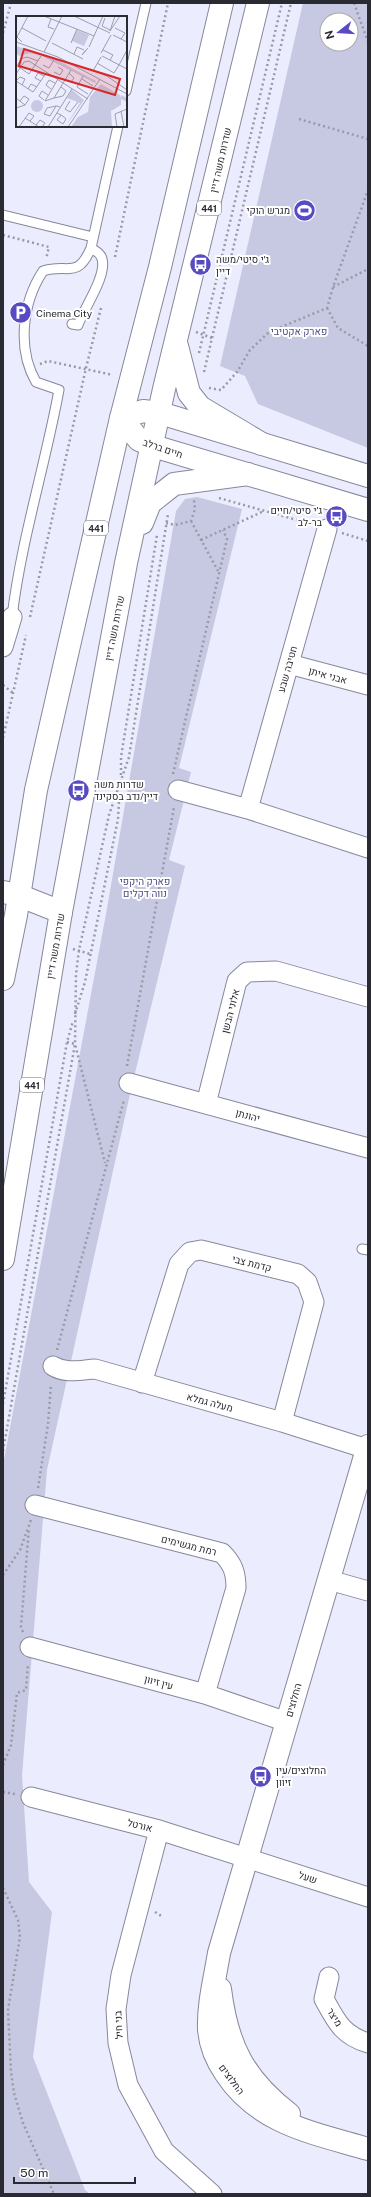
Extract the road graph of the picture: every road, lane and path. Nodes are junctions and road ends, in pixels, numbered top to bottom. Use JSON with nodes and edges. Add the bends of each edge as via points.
{"nodes":[{"id":1,"x":11,"y":3,"type":"edge"},
{"id":2,"x":146,"y":3,"type":"edge"},
{"id":3,"x":168,"y":3,"type":"edge"},
{"id":4,"x":222,"y":3,"type":"edge"},
{"id":5,"x":258,"y":3,"type":"edge"},
{"id":6,"x":282,"y":3,"type":"edge"},
{"id":7,"x":291,"y":3,"type":"edge"},
{"id":8,"x":354,"y":3,"type":"edge"},
{"id":9,"x":3,"y":33,"type":"edge"},
{"id":10,"x":368,"y":42,"type":"edge"},
{"id":11,"x":127,"y":87,"type":"edge"},
{"id":12,"x":298,"y":119,"type":"dead end"},
{"id":13,"x":118,"y":127,"type":"edge"},
{"id":14,"x":368,"y":139,"type":"edge"},
{"id":15,"x":368,"y":190,"type":"edge"},
{"id":16,"x":3,"y":214,"type":"edge"},
{"id":17,"x":3,"y":235,"type":"edge"},
{"id":18,"x":93,"y":237,"type":"junction"},
{"id":19,"x":91,"y":248,"type":"junction"},
{"id":20,"x":114,"y":261,"type":"dead end"},
{"id":21,"x":45,"y":267,"type":"dead end"},
{"id":22,"x":368,"y":269,"type":"edge"},
{"id":23,"x":333,"y":287,"type":"junction"},
{"id":24,"x":102,"y":307,"type":"dead end"},
{"id":25,"x":327,"y":308,"type":"junction"},
{"id":26,"x":72,"y":324,"type":"dead end"},
{"id":27,"x":176,"y":342,"type":"junction"},
{"id":28,"x":368,"y":346,"type":"edge"},
{"id":29,"x":198,"y":357,"type":"dead end"},
{"id":30,"x":27,"y":368,"type":"junction"},
{"id":31,"x":86,"y":368,"type":"junction"},
{"id":32,"x":131,"y":380,"type":"junction"},
{"id":33,"x":193,"y":391,"type":"junction"},
{"id":34,"x":160,"y":413,"type":"junction"},
{"id":35,"x":121,"y":418,"type":"junction"},
{"id":36,"x":262,"y":444,"type":"junction"},
{"id":37,"x":153,"y":446,"type":"junction"},
{"id":38,"x":248,"y":474,"type":"junction"},
{"id":39,"x":368,"y":476,"type":"edge"},
{"id":40,"x":180,"y":492,"type":"junction"},
{"id":41,"x":214,"y":496,"type":"dead end"},
{"id":42,"x":368,"y":510,"type":"edge"},
{"id":43,"x":264,"y":511,"type":"junction"},
{"id":44,"x":166,"y":512,"type":"dead end"},
{"id":45,"x":162,"y":518,"type":"dead end"},
{"id":46,"x":191,"y":521,"type":"junction"},
{"id":47,"x":166,"y":522,"type":"junction"},
{"id":48,"x":327,"y":529,"type":"junction"},
{"id":49,"x":223,"y":530,"type":"junction"},
{"id":50,"x":158,"y":532,"type":"dead end"},
{"id":51,"x":201,"y":540,"type":"junction"},
{"id":52,"x":368,"y":541,"type":"edge"},
{"id":53,"x":126,"y":563,"type":"junction"},
{"id":54,"x":218,"y":572,"type":"junction"},
{"id":55,"x":15,"y":618,"type":"edge"},
{"id":56,"x":28,"y":629,"type":"dead end"},
{"id":57,"x":3,"y":647,"type":"edge"},
{"id":58,"x":289,"y":664,"type":"junction"},
{"id":59,"x":368,"y":685,"type":"edge"},
{"id":60,"x":3,"y":686,"type":"edge"},
{"id":61,"x":13,"y":693,"type":"junction"},
{"id":62,"x":3,"y":734,"type":"edge"},
{"id":63,"x":3,"y":738,"type":"edge"},
{"id":64,"x":120,"y":778,"type":"junction"},
{"id":65,"x":182,"y":791,"type":"junction"},
{"id":66,"x":248,"y":809,"type":"junction"},
{"id":67,"x":368,"y":848,"type":"edge"},
{"id":68,"x":10,"y":904,"type":"edge"},
{"id":69,"x":61,"y":912,"type":"junction"},
{"id":70,"x":3,"y":979,"type":"edge"},
{"id":71,"x":368,"y":997,"type":"edge"},
{"id":72,"x":74,"y":1018,"type":"junction"},
{"id":73,"x":67,"y":1042,"type":"junction"},
{"id":74,"x":75,"y":1044,"type":"junction"},
{"id":75,"x":131,"y":1083,"type":"junction"},
{"id":76,"x":206,"y":1104,"type":"junction"},
{"id":77,"x":368,"y":1146,"type":"edge"},
{"id":78,"x":106,"y":1164,"type":"junction"},
{"id":79,"x":3,"y":1260,"type":"edge"},
{"id":80,"x":56,"y":1368,"type":"junction"},
{"id":81,"x":142,"y":1383,"type":"junction"},
{"id":82,"x":3,"y":1404,"type":"edge"},
{"id":83,"x":282,"y":1422,"type":"junction"},
{"id":84,"x":368,"y":1448,"type":"edge"},
{"id":85,"x":3,"y":1451,"type":"edge"},
{"id":86,"x":44,"y":1508,"type":"junction"},
{"id":87,"x":3,"y":1574,"type":"edge"},
{"id":88,"x":329,"y":1580,"type":"junction"},
{"id":89,"x":368,"y":1591,"type":"edge"},
{"id":90,"x":30,"y":1647,"type":"dead end"},
{"id":91,"x":204,"y":1694,"type":"junction"},
{"id":92,"x":287,"y":1722,"type":"junction"},
{"id":93,"x":31,"y":1797,"type":"dead end"},
{"id":94,"x":159,"y":1830,"type":"junction"},
{"id":95,"x":247,"y":1857,"type":"junction"},
{"id":96,"x":3,"y":1888,"type":"edge"},
{"id":97,"x":368,"y":1898,"type":"edge"},
{"id":98,"x":329,"y":1977,"type":"dead end"},
{"id":99,"x":368,"y":2043,"type":"edge"},
{"id":100,"x":368,"y":2149,"type":"edge"},
{"id":101,"x":54,"y":2194,"type":"edge"},
{"id":102,"x":212,"y":2194,"type":"edge"}],
"edges":[{"from":1,"to":9,"type":"path"},
{"from":2,"to":11,"type":"lane"},
{"from":3,"to":20,"type":"path"},
{"from":4,"to":32,"type":"main road","number":"441"},
{"from":5,"to":27,"type":"main road","name":"שדרות משה דיין","number":"441"},
{"from":6,"to":29,"type":"path"},
{"from":7,"to":33,"type":"path","via":[[207,359],[203,374]]},
{"from":8,"to":10,"type":"path"},
{"from":12,"to":14,"type":"path"},
{"from":13,"to":18,"type":"lane"},
{"from":15,"to":23,"type":"path"},
{"from":16,"to":18,"type":"lane"},
{"from":17,"to":21,"type":"path","via":[[49,247]]},
{"from":18,"to":19,"type":"lane"},
{"from":19,"to":26,"type":"lane","via":[[103,259],[100,282],[83,310],[78,325]]},
{"from":19,"to":30,"type":"lane","via":[[85,261],[77,268],[51,268],[43,271],[36,282],[29,299],[24,338]]},
{"from":22,"to":23,"type":"path"},
{"from":23,"to":25,"type":"path"},
{"from":24,"to":31,"type":"path"},
{"from":25,"to":28,"type":"path","via":[[338,328]]},
{"from":25,"to":33,"type":"path","via":[[269,332],[250,350],[237,372],[221,390]]},
{"from":27,"to":33,"type":"main road","via":[[188,393]]},
{"from":27,"to":34,"type":"main road","name":"שדרות משה דיין","number":"441"},
{"from":30,"to":31,"type":"path","via":[[48,361]]},
{"from":30,"to":55,"type":"lane","via":[[36,382],[59,390],[44,466],[17,575]]},
{"from":31,"to":32,"type":"path"},
{"from":31,"to":55,"type":"path"},
{"from":32,"to":35,"type":"main road","number":"441"},
{"from":33,"to":36,"type":"main road","via":[[200,407]]},
{"from":34,"to":35,"type":"main road","via":[[143,411]]},
{"from":34,"to":36,"type":"main road"},
{"from":34,"to":37,"type":"main road","name":"שדרות משה דיין","number":"441"},
{"from":35,"to":37,"type":"main road","name":"חיים ברלב","via":[[139,440]]},
{"from":35,"to":68,"type":"main road","number":"441"},
{"from":36,"to":39,"type":"main road"},
{"from":37,"to":38,"type":"main road","name":"חיים ברלב"},
{"from":37,"to":53,"type":"main road","name":"שדרות משה דיין","number":"441"},
{"from":38,"to":40,"type":"main road"},
{"from":38,"to":42,"type":"main road","name":"חיים ברלב"},
{"from":40,"to":46,"type":"path","via":[[195,509]]},
{"from":40,"to":47,"type":"path"},
{"from":40,"to":53,"type":"main road","via":[[150,503]]},
{"from":41,"to":43,"type":"path"},
{"from":43,"to":48,"type":"path"},
{"from":43,"to":49,"type":"path"},
{"from":44,"to":45,"type":"path"},
{"from":46,"to":47,"type":"path","via":[[175,525]]},
{"from":46,"to":51,"type":"path"},
{"from":47,"to":64,"type":"path","via":[[129,757]]},
{"from":48,"to":52,"type":"path"},
{"from":48,"to":58,"type":"street","name":"חטיבה שבע"},
{"from":49,"to":51,"type":"path"},
{"from":49,"to":54,"type":"path","via":[[227,539]]},
{"from":50,"to":64,"type":"path","via":[[121,757]]},
{"from":51,"to":54,"type":"path"},
{"from":53,"to":69,"type":"main road","name":"שדרות משה דיין","number":"441"},
{"from":54,"to":65,"type":"path","via":[[174,768],[173,784]]},
{"from":55,"to":57,"type":"street"},
{"from":56,"to":61,"type":"path"},
{"from":58,"to":59,"type":"street","name":"אבני איתן"},
{"from":58,"to":66,"type":"street","name":"חטיבה שבע"},
{"from":60,"to":61,"type":"path"},
{"from":61,"to":62,"type":"path"},
{"from":62,"to":63,"type":"path"},
{"from":64,"to":72,"type":"path","via":[[118,819]]},
{"from":64,"to":72,"type":"path","via":[[79,950]]},
{"from":65,"to":66,"type":"street"},
{"from":65,"to":75,"type":"path","via":[[126,1071]]},
{"from":66,"to":67,"type":"street"},
{"from":68,"to":69,"type":"main road"},
{"from":68,"to":70,"type":"main road","number":"441"},
{"from":69,"to":79,"type":"main road","name":"שדרות משה דיין","number":"441"},
{"from":71,"to":76,"type":"street","name":"אלוני הבשן","via":[[276,971],[247,972],[237,981]]},
{"from":72,"to":73,"type":"path"},
{"from":72,"to":74,"type":"path"},
{"from":73,"to":74,"type":"path"},
{"from":73,"to":82,"type":"path"},
{"from":74,"to":78,"type":"path"},
{"from":74,"to":85,"type":"path"},
{"from":75,"to":76,"type":"street","name":"יהונתן"},
{"from":75,"to":78,"type":"path"},
{"from":76,"to":77,"type":"street","name":"יהונתן"},
{"from":78,"to":80,"type":"path"},
{"from":80,"to":81,"type":"street","name":"מעלה גמלא","via":[[95,1369]]},
{"from":80,"to":86,"type":"path","via":[[48,1424]]},
{"from":81,"to":83,"type":"street","name":"מעלה גמלא"},
{"from":81,"to":83,"type":"street","name":"קדמת צבי","via":[[179,1264],[190,1252],[201,1250],[298,1274],[307,1282],[314,1302]]},
{"from":83,"to":84,"type":"street","name":"מעלה גמלא"},
{"from":84,"to":88,"type":"main road","name":"החלוצים"},
{"from":86,"to":87,"type":"path"},
{"from":86,"to":91,"type":"street","name":"רמת מגשימים","via":[[222,1553],[231,1563],[236,1575],[236,1588]]},
{"from":88,"to":89,"type":"street"},
{"from":88,"to":92,"type":"main road","name":"החלוצים"},
{"from":90,"to":91,"type":"street","name":"עין זיוון"},
{"from":91,"to":92,"type":"street","name":"עין זיוון"},
{"from":92,"to":95,"type":"main road","name":"החלוצים"},
{"from":93,"to":94,"type":"street","name":"אורטל"},
{"from":94,"to":95,"type":"street","name":"אורטל"},
{"from":94,"to":102,"type":"street","name":"בני חיל","via":[[121,1975],[116,2009],[118,2043],[128,2085],[164,2151]]},
{"from":95,"to":97,"type":"street","name":"שעל"},
{"from":95,"to":100,"type":"main road","name":"החלוצים","via":[[219,1953],[218,1974],[222,2006],[235,2052],[247,2072],[273,2102],[303,2126],[321,2135]]},
{"from":96,"to":101,"type":"path","via":[[18,1920],[20,1937],[8,2010],[14,2093],[23,2123]]},
{"from":98,"to":99,"type":"street","name":"מיצר","via":[[324,1999],[339,2027]]}]}
